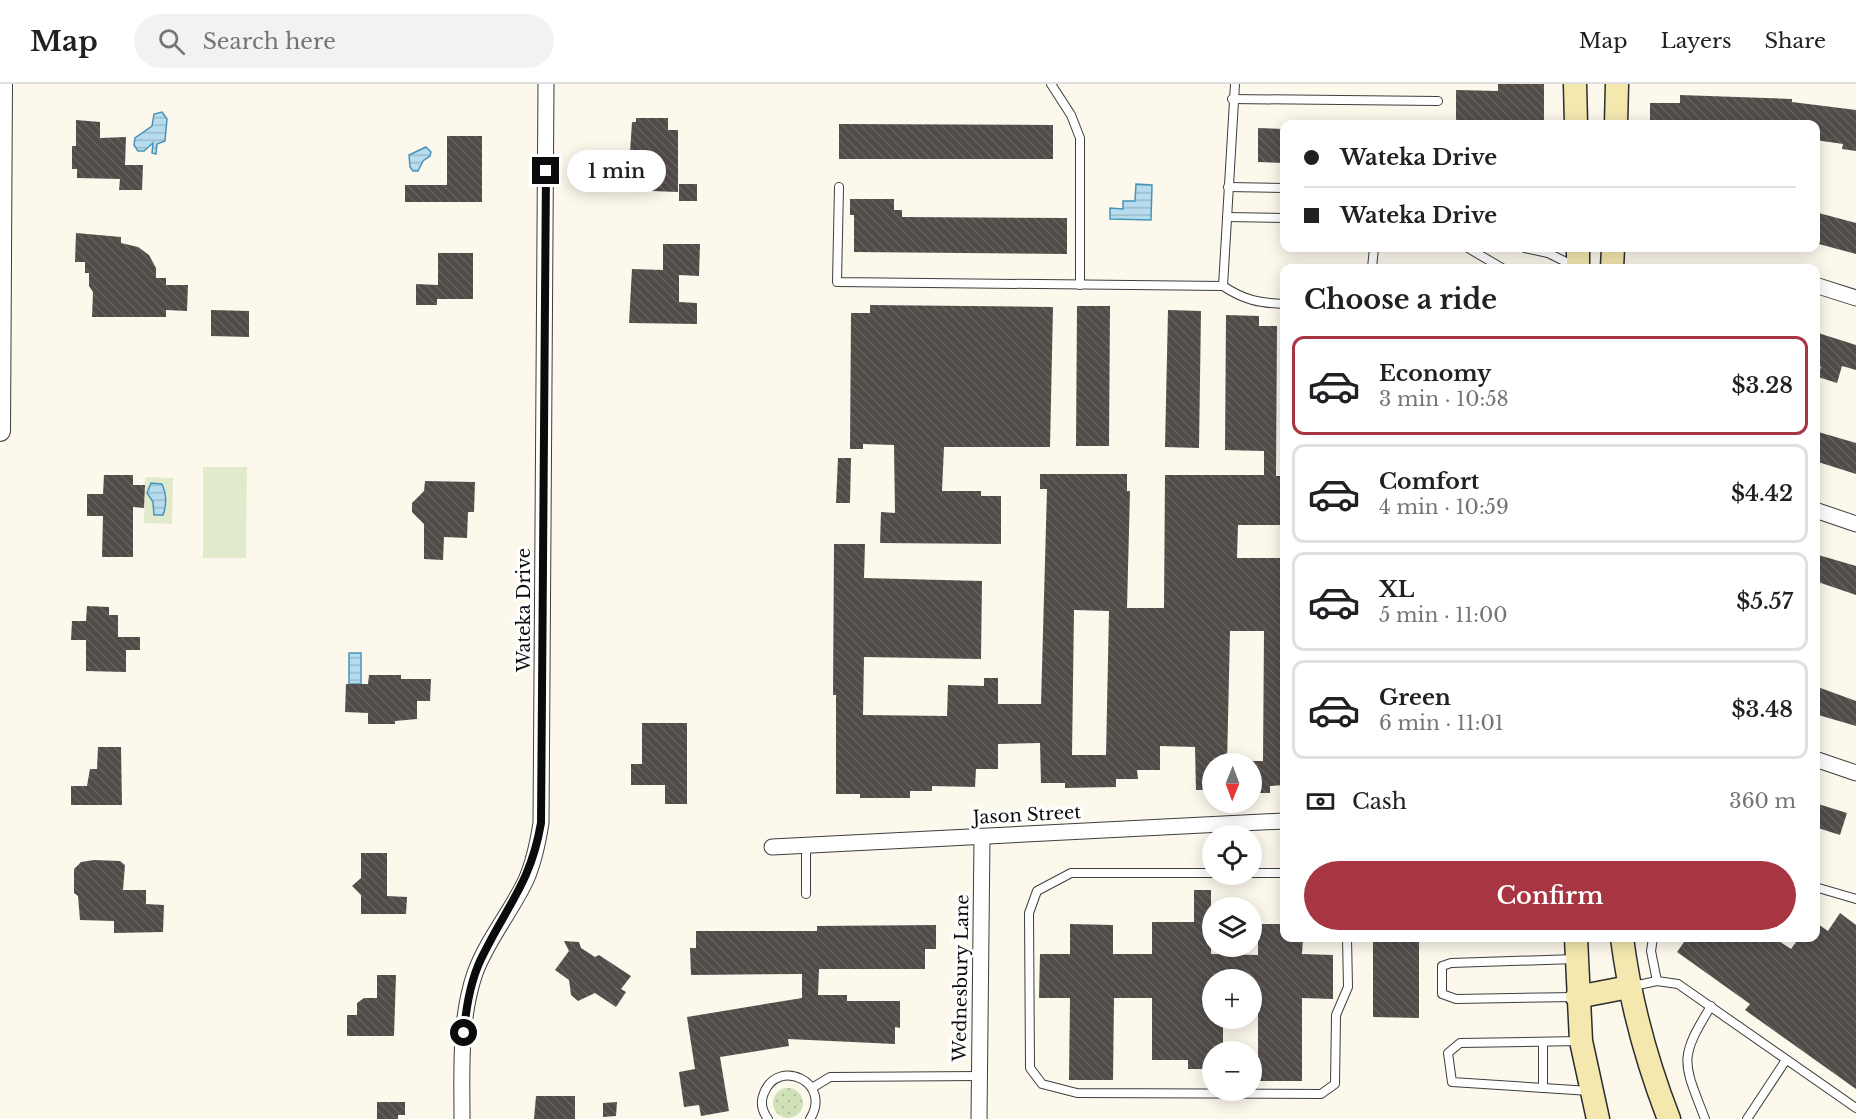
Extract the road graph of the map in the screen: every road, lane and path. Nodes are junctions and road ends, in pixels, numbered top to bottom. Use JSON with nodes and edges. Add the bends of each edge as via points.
{"nodes":[{"id":1,"x":2,"y":84,"type":"edge"},
{"id":2,"x":546,"y":84,"type":"edge"},
{"id":3,"x":1051,"y":84,"type":"edge"},
{"id":4,"x":1235,"y":84,"type":"edge"},
{"id":5,"x":1575,"y":84,"type":"edge"},
{"id":6,"x":1617,"y":84,"type":"edge"},
{"id":7,"x":1232,"y":99,"type":"junction"},
{"id":8,"x":1438,"y":101,"type":"dead end"},
{"id":9,"x":1576,"y":120,"type":"edge"},
{"id":10,"x":1616,"y":120,"type":"edge"},
{"id":11,"x":1,"y":134,"type":"edge"},
{"id":12,"x":1228,"y":187,"type":"junction"},
{"id":13,"x":839,"y":188,"type":"dead end"},
{"id":14,"x":1280,"y":188,"type":"edge"},
{"id":15,"x":1227,"y":218,"type":"junction"},
{"id":16,"x":1280,"y":218,"type":"edge"},
{"id":17,"x":1475,"y":252,"type":"edge"},
{"id":18,"x":1544,"y":252,"type":"edge"},
{"id":19,"x":1495,"y":264,"type":"edge"},
{"id":20,"x":1570,"y":264,"type":"edge"},
{"id":21,"x":1080,"y":285,"type":"junction"},
{"id":22,"x":1223,"y":286,"type":"junction"},
{"id":23,"x":1820,"y":287,"type":"edge"},
{"id":24,"x":1856,"y":298,"type":"edge"},
{"id":25,"x":1280,"y":304,"type":"edge"},
{"id":26,"x":0,"y":431,"type":"edge"},
{"id":27,"x":1820,"y":512,"type":"edge"},
{"id":28,"x":1856,"y":524,"type":"edge"},
{"id":29,"x":1820,"y":761,"type":"edge"},
{"id":30,"x":1856,"y":773,"type":"edge"},
{"id":31,"x":1280,"y":821,"type":"edge"},
{"id":32,"x":982,"y":837,"type":"junction"},
{"id":33,"x":806,"y":846,"type":"junction"},
{"id":34,"x":772,"y":847,"type":"dead end"},
{"id":35,"x":1202,"y":873,"type":"edge"},
{"id":36,"x":1262,"y":873,"type":"edge"},
{"id":37,"x":1280,"y":873,"type":"edge"},
{"id":38,"x":1820,"y":888,"type":"edge"},
{"id":39,"x":806,"y":894,"type":"dead end"},
{"id":40,"x":1856,"y":899,"type":"edge"},
{"id":41,"x":1347,"y":942,"type":"edge"},
{"id":42,"x":1623,"y":942,"type":"edge"},
{"id":43,"x":1653,"y":942,"type":"edge"},
{"id":44,"x":1576,"y":948,"type":"edge"},
{"id":45,"x":1657,"y":981,"type":"junction"},
{"id":46,"x":1629,"y":987,"type":"junction"},
{"id":47,"x":1577,"y":997,"type":"junction"},
{"id":48,"x":1710,"y":1006,"type":"junction"},
{"id":49,"x":1581,"y":1041,"type":"junction"},
{"id":50,"x":1543,"y":1042,"type":"junction"},
{"id":51,"x":1786,"y":1060,"type":"junction"},
{"id":52,"x":980,"y":1076,"type":"junction"},
{"id":53,"x":812,"y":1088,"type":"junction"},
{"id":54,"x":1543,"y":1088,"type":"junction"},
{"id":55,"x":1591,"y":1091,"type":"junction"},
{"id":56,"x":1856,"y":1108,"type":"edge"},
{"id":57,"x":462,"y":1119,"type":"edge"},
{"id":58,"x":768,"y":1119,"type":"edge"},
{"id":59,"x":810,"y":1119,"type":"edge"},
{"id":60,"x":979,"y":1119,"type":"edge"},
{"id":61,"x":1598,"y":1119,"type":"edge"},
{"id":62,"x":1669,"y":1119,"type":"edge"},
{"id":63,"x":1705,"y":1119,"type":"edge"},
{"id":64,"x":1747,"y":1119,"type":"edge"}],
"edges":[{"from":1,"to":11,"type":"street"},
{"from":2,"to":57,"type":"street","name":"Wateka Drive","via":[[541,823],[526,880],[483,953],[469,995],[463,1048]]},
{"from":3,"to":21,"type":"lane","via":[[1080,138]]},
{"from":4,"to":7,"type":"lane"},
{"from":5,"to":9,"type":"main road"},
{"from":6,"to":10,"type":"main road"},
{"from":7,"to":8,"type":"lane"},
{"from":7,"to":12,"type":"lane"},
{"from":11,"to":26,"type":"street"},
{"from":12,"to":14,"type":"lane"},
{"from":12,"to":15,"type":"lane"},
{"from":13,"to":21,"type":"lane","via":[[837,282]]},
{"from":15,"to":16,"type":"lane"},
{"from":15,"to":22,"type":"lane"},
{"from":17,"to":19,"type":"lane"},
{"from":18,"to":20,"type":"lane"},
{"from":21,"to":22,"type":"lane"},
{"from":22,"to":25,"type":"lane","via":[[1257,303]]},
{"from":23,"to":24,"type":"street"},
{"from":27,"to":28,"type":"street"},
{"from":29,"to":30,"type":"street"},
{"from":31,"to":32,"type":"street","name":"Jason Street"},
{"from":32,"to":33,"type":"street","name":"Jason Street"},
{"from":32,"to":52,"type":"street","name":"Wednesbury Lane"},
{"from":33,"to":34,"type":"street","name":"Jason Street"},
{"from":33,"to":39,"type":"lane"},
{"from":35,"to":41,"type":"lane","via":[[1071,873],[1037,891],[1029,913],[1030,1068],[1042,1084],[1077,1093],[1321,1094],[1335,1084],[1336,1015],[1348,987]]},
{"from":36,"to":37,"type":"lane"},
{"from":38,"to":40,"type":"lane"},
{"from":42,"to":46,"type":"main road"},
{"from":43,"to":45,"type":"lane"},
{"from":44,"to":47,"type":"main road"},
{"from":44,"to":47,"type":"lane","via":[[1451,963],[1442,966],[1440,985],[1442,994],[1455,999]]},
{"from":45,"to":46,"type":"lane"},
{"from":45,"to":48,"type":"lane","via":[[1678,984]]},
{"from":46,"to":47,"type":"main road"},
{"from":46,"to":62,"type":"main road","via":[[1653,1078]]},
{"from":47,"to":49,"type":"main road"},
{"from":48,"to":51,"type":"lane"},
{"from":48,"to":63,"type":"lane","via":[[1685,1054]]},
{"from":49,"to":50,"type":"lane"},
{"from":49,"to":55,"type":"main road"},
{"from":50,"to":54,"type":"lane"},
{"from":50,"to":54,"type":"lane","via":[[1460,1043],[1448,1053],[1452,1082]]},
{"from":51,"to":56,"type":"lane"},
{"from":51,"to":64,"type":"lane"},
{"from":52,"to":53,"type":"lane","via":[[830,1077]]},
{"from":52,"to":60,"type":"street","name":"Wednesbury Lane"},
{"from":53,"to":58,"type":"lane","via":[[790,1075],[773,1080],[762,1096]]},
{"from":53,"to":59,"type":"lane","via":[[816,1104]]},
{"from":54,"to":55,"type":"lane"},
{"from":55,"to":61,"type":"main road"}]}
